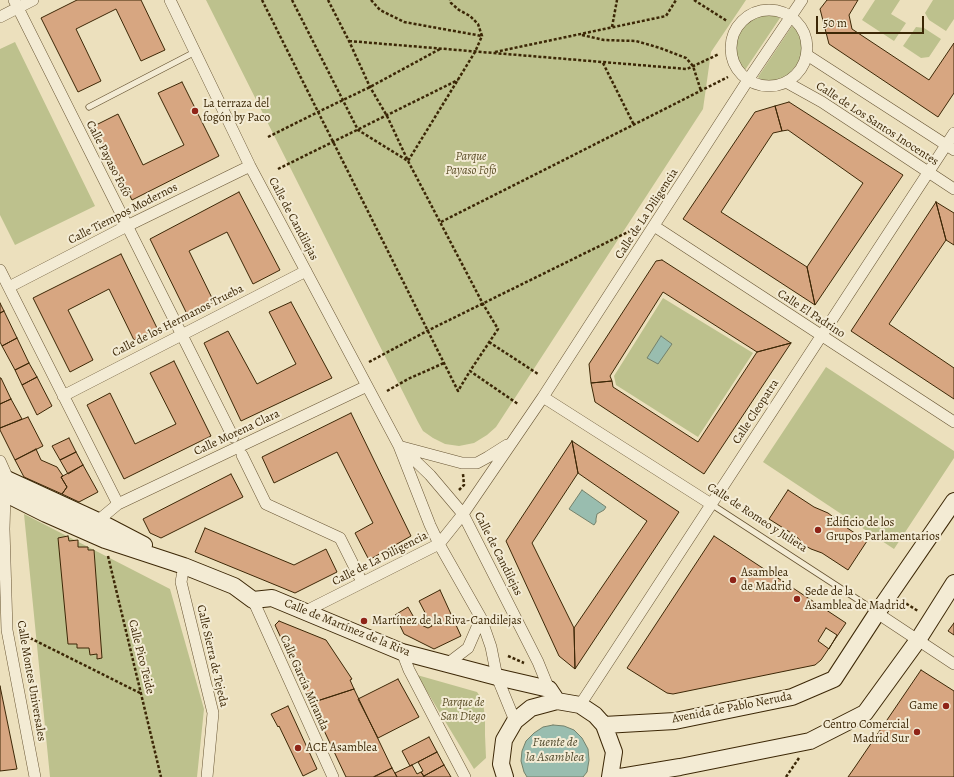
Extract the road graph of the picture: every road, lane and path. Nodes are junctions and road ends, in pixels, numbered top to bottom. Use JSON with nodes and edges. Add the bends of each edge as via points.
{"nodes":[{"id":1,"x":33,"y":0,"type":"edge"},
{"id":2,"x":170,"y":0,"type":"edge"},
{"id":3,"x":262,"y":0,"type":"edge"},
{"id":4,"x":292,"y":0,"type":"edge"},
{"id":5,"x":328,"y":0,"type":"edge"},
{"id":6,"x":371,"y":0,"type":"edge"},
{"id":7,"x":450,"y":0,"type":"edge"},
{"id":8,"x":616,"y":0,"type":"edge"},
{"id":9,"x":676,"y":0,"type":"edge"},
{"id":10,"x":694,"y":0,"type":"edge"},
{"id":11,"x":802,"y":0,"type":"edge"},
{"id":12,"x":16,"y":4,"type":"edge"},
{"id":13,"x":0,"y":16,"type":"edge"},
{"id":14,"x":791,"y":17,"type":"junction"},
{"id":15,"x":727,"y":21,"type":"dead end"},
{"id":16,"x":612,"y":27,"type":"junction"},
{"id":17,"x":580,"y":34,"type":"junction"},
{"id":18,"x":482,"y":36,"type":"junction"},
{"id":19,"x":349,"y":41,"type":"junction"},
{"id":20,"x":440,"y":49,"type":"junction"},
{"id":21,"x":195,"y":52,"type":"junction"},
{"id":22,"x":475,"y":52,"type":"junction"},
{"id":23,"x":491,"y":53,"type":"junction"},
{"id":24,"x":719,"y":54,"type":"dead end"},
{"id":25,"x":806,"y":55,"type":"junction"},
{"id":26,"x":603,"y":62,"type":"junction"},
{"id":27,"x":693,"y":66,"type":"junction"},
{"id":28,"x":728,"y":77,"type":"dead end"},
{"id":29,"x":458,"y":80,"type":"junction"},
{"id":30,"x":748,"y":80,"type":"junction"},
{"id":31,"x":786,"y":82,"type":"junction"},
{"id":32,"x":370,"y":87,"type":"junction"},
{"id":33,"x":701,"y":91,"type":"junction"},
{"id":34,"x":342,"y":100,"type":"junction"},
{"id":35,"x":89,"y":106,"type":"dead end"},
{"id":36,"x":318,"y":112,"type":"junction"},
{"id":37,"x":386,"y":116,"type":"junction"},
{"id":38,"x":634,"y":125,"type":"junction"},
{"id":39,"x":358,"y":130,"type":"junction"},
{"id":40,"x":954,"y":133,"type":"edge"},
{"id":41,"x":268,"y":137,"type":"dead end"},
{"id":42,"x":333,"y":142,"type":"junction"},
{"id":43,"x":950,"y":147,"type":"edge"},
{"id":44,"x":408,"y":161,"type":"junction"},
{"id":45,"x":250,"y":166,"type":"junction"},
{"id":46,"x":278,"y":170,"type":"dead end"},
{"id":47,"x":928,"y":172,"type":"junction"},
{"id":48,"x":954,"y":189,"type":"edge"},
{"id":49,"x":441,"y":222,"type":"junction"},
{"id":50,"x":127,"y":226,"type":"junction"},
{"id":51,"x":654,"y":226,"type":"junction"},
{"id":52,"x":634,"y":229,"type":"dead end"},
{"id":53,"x":0,"y":270,"type":"edge"},
{"id":54,"x":306,"y":271,"type":"junction"},
{"id":55,"x":9,"y":287,"type":"junction"},
{"id":56,"x":483,"y":304,"type":"junction"},
{"id":57,"x":428,"y":331,"type":"junction"},
{"id":58,"x":182,"y":334,"type":"junction"},
{"id":59,"x":821,"y":336,"type":"junction"},
{"id":60,"x":489,"y":342,"type":"junction"},
{"id":61,"x":444,"y":363,"type":"junction"},
{"id":62,"x":358,"y":368,"type":"junction"},
{"id":63,"x":470,"y":371,"type":"junction"},
{"id":64,"x":538,"y":374,"type":"dead end"},
{"id":65,"x":367,"y":386,"type":"junction"},
{"id":66,"x":387,"y":391,"type":"dead end"},
{"id":67,"x":63,"y":396,"type":"junction"},
{"id":68,"x":543,"y":396,"type":"junction"},
{"id":69,"x":518,"y":404,"type":"dead end"},
{"id":70,"x":954,"y":422,"type":"edge"},
{"id":71,"x":233,"y":437,"type":"dead end"},
{"id":72,"x":512,"y":441,"type":"junction"},
{"id":73,"x":399,"y":446,"type":"junction"},
{"id":74,"x":242,"y":455,"type":"dead end"},
{"id":75,"x":0,"y":461,"type":"edge"},
{"id":76,"x":463,"y":473,"type":"dead end"},
{"id":77,"x":2,"y":487,"type":"edge"},
{"id":78,"x":457,"y":492,"type":"dead end"},
{"id":79,"x":954,"y":501,"type":"edge"},
{"id":80,"x":118,"y":504,"type":"junction"},
{"id":81,"x":711,"y":504,"type":"junction"},
{"id":82,"x":463,"y":514,"type":"junction"},
{"id":83,"x":98,"y":521,"type":"junction"},
{"id":84,"x":86,"y":532,"type":"junction"},
{"id":85,"x":105,"y":540,"type":"junction"},
{"id":86,"x":439,"y":544,"type":"junction"},
{"id":87,"x":184,"y":566,"type":"junction"},
{"id":88,"x":359,"y":576,"type":"dead end"},
{"id":89,"x":954,"y":583,"type":"edge"},
{"id":90,"x":252,"y":600,"type":"junction"},
{"id":91,"x":900,"y":600,"type":"dead end"},
{"id":92,"x":306,"y":612,"type":"junction"},
{"id":93,"x":877,"y":613,"type":"junction"},
{"id":94,"x":920,"y":613,"type":"dead end"},
{"id":95,"x":481,"y":618,"type":"junction"},
{"id":96,"x":4,"y":630,"type":"edge"},
{"id":97,"x":918,"y":640,"type":"junction"},
{"id":98,"x":402,"y":652,"type":"junction"},
{"id":99,"x":508,"y":656,"type":"dead end"},
{"id":100,"x":447,"y":664,"type":"junction"},
{"id":101,"x":526,"y":664,"type":"dead end"},
{"id":102,"x":954,"y":664,"type":"edge"},
{"id":103,"x":497,"y":677,"type":"junction"},
{"id":104,"x":140,"y":693,"type":"junction"},
{"id":105,"x":553,"y":695,"type":"junction"},
{"id":106,"x":580,"y":705,"type":"junction"},
{"id":107,"x":515,"y":721,"type":"junction"},
{"id":108,"x":604,"y":725,"type":"junction"},
{"id":109,"x":35,"y":777,"type":"edge"},
{"id":110,"x":161,"y":777,"type":"edge"},
{"id":111,"x":207,"y":777,"type":"edge"},
{"id":112,"x":333,"y":777,"type":"edge"},
{"id":113,"x":465,"y":777,"type":"edge"},
{"id":114,"x":506,"y":777,"type":"edge"},
{"id":115,"x":610,"y":777,"type":"edge"},
{"id":116,"x":620,"y":777,"type":"edge"}],
"edges":[{"from":1,"to":12,"type":"street"},
{"from":2,"to":21,"type":"street","name":"Calle de Candilejas"},
{"from":3,"to":36,"type":"path"},
{"from":4,"to":34,"type":"path"},
{"from":5,"to":19,"type":"path"},
{"from":6,"to":18,"type":"path","via":[[380,10],[404,22]]},
{"from":7,"to":18,"type":"path","via":[[478,24]]},
{"from":8,"to":16,"type":"path"},
{"from":9,"to":16,"type":"path","via":[[666,16]]},
{"from":10,"to":15,"type":"path"},
{"from":11,"to":14,"type":"street","name":"Calle de La Diligencia"},
{"from":12,"to":13,"type":"street"},
{"from":12,"to":50,"type":"street","name":"Calle Payaso Fofó"},
{"from":14,"to":25,"type":"street","via":[[799,24],[804,34],[807,44]]},
{"from":14,"to":30,"type":"street","name":"Calle de La Diligencia"},
{"from":14,"to":30,"type":"street","via":[[768,10],[756,12],[738,27],[732,38],[733,62]]},
{"from":16,"to":17,"type":"path"},
{"from":17,"to":23,"type":"path"},
{"from":17,"to":27,"type":"path","via":[[604,40],[636,41],[686,58]]},
{"from":18,"to":22,"type":"path"},
{"from":19,"to":20,"type":"path"},
{"from":19,"to":32,"type":"path"},
{"from":20,"to":22,"type":"path"},
{"from":20,"to":32,"type":"path"},
{"from":21,"to":35,"type":"lane"},
{"from":21,"to":45,"type":"street","name":"Calle de Candilejas"},
{"from":22,"to":23,"type":"path"},
{"from":22,"to":29,"type":"path"},
{"from":23,"to":26,"type":"path"},
{"from":24,"to":27,"type":"path"},
{"from":25,"to":31,"type":"street","via":[[803,66]]},
{"from":25,"to":43,"type":"street","name":"Calle de Los Santos Inocentes"},
{"from":26,"to":27,"type":"path","via":[[687,69]]},
{"from":26,"to":38,"type":"path"},
{"from":27,"to":33,"type":"path"},
{"from":28,"to":33,"type":"path"},
{"from":29,"to":37,"type":"path"},
{"from":29,"to":44,"type":"path"},
{"from":30,"to":31,"type":"street","via":[[757,85],[767,86],[777,86]]},
{"from":30,"to":51,"type":"street","name":"Calle de La Diligencia"},
{"from":31,"to":47,"type":"street","name":"Calle de Los Santos Inocentes","via":[[822,102]]},
{"from":32,"to":34,"type":"path"},
{"from":32,"to":37,"type":"path"},
{"from":33,"to":38,"type":"path"},
{"from":34,"to":36,"type":"path"},
{"from":34,"to":39,"type":"path"},
{"from":36,"to":41,"type":"path"},
{"from":36,"to":42,"type":"path"},
{"from":37,"to":39,"type":"path"},
{"from":37,"to":44,"type":"path"},
{"from":38,"to":49,"type":"path"},
{"from":39,"to":42,"type":"path"},
{"from":39,"to":44,"type":"path"},
{"from":40,"to":43,"type":"street","name":"Calle Cleopatra"},
{"from":42,"to":46,"type":"path"},
{"from":42,"to":57,"type":"path"},
{"from":43,"to":47,"type":"street","name":"Calle Cleopatra"},
{"from":44,"to":49,"type":"path"},
{"from":45,"to":50,"type":"street","name":"Calle Tiempos Modernos"},
{"from":45,"to":54,"type":"street","name":"Calle de Candilejas"},
{"from":47,"to":48,"type":"street","name":"Calle de Los Santos Inocentes"},
{"from":47,"to":59,"type":"street","name":"Calle Cleopatra"},
{"from":49,"to":56,"type":"path"},
{"from":50,"to":55,"type":"street","name":"Calle Tiempos Modernos"},
{"from":50,"to":58,"type":"street","name":"Calle Payaso Fofó"},
{"from":51,"to":59,"type":"street","name":"Calle El Padrino"},
{"from":51,"to":68,"type":"street","name":"Calle de La Diligencia"},
{"from":52,"to":56,"type":"path"},
{"from":53,"to":55,"type":"street"},
{"from":54,"to":58,"type":"street","name":"Calle de los Hermanos Trueba"},
{"from":54,"to":62,"type":"street","name":"Calle de Candilejas"},
{"from":55,"to":67,"type":"street"},
{"from":56,"to":57,"type":"path"},
{"from":56,"to":60,"type":"path","via":[[498,329]]},
{"from":57,"to":61,"type":"path"},
{"from":57,"to":62,"type":"path"},
{"from":58,"to":67,"type":"street","name":"Calle de los Hermanos Trueba"},
{"from":58,"to":71,"type":"street","name":"Calle Payaso Fofó"},
{"from":59,"to":70,"type":"street","name":"Calle El Padrino"},
{"from":59,"to":81,"type":"street","name":"Calle Cleopatra"},
{"from":60,"to":63,"type":"path"},
{"from":60,"to":64,"type":"path"},
{"from":61,"to":63,"type":"path","via":[[458,391]]},
{"from":61,"to":66,"type":"path"},
{"from":62,"to":65,"type":"street","name":"Calle de Candilejas"},
{"from":63,"to":69,"type":"path"},
{"from":65,"to":73,"type":"street","name":"Calle de Candilejas"},
{"from":65,"to":80,"type":"street","name":"Calle Morena Clara"},
{"from":67,"to":80,"type":"street"},
{"from":68,"to":72,"type":"street","name":"Calle de La Diligencia"},
{"from":68,"to":81,"type":"street","name":"Calle de Romeo y Julieta"},
{"from":72,"to":73,"type":"street","name":"Calle de La Diligencia","via":[[476,463],[462,463]]},
{"from":72,"to":82,"type":"street","name":"Calle de La Diligencia"},
{"from":73,"to":82,"type":"street","name":"Calle de Candilejas","via":[[430,475]]},
{"from":73,"to":86,"type":"street","name":"Calle de Candilejas"},
{"from":74,"to":88,"type":"street","via":[[266,504],[340,538]]},
{"from":75,"to":77,"type":"street"},
{"from":76,"to":78,"type":"path","via":[[464,485]]},
{"from":77,"to":83,"type":"main road"},
{"from":77,"to":84,"type":"main road","via":[[46,514]]},
{"from":77,"to":96,"type":"street","name":"Calle Montes Universales"},
{"from":79,"to":93,"type":"main road","name":"Avenida de Pablo Neruda"},
{"from":80,"to":83,"type":"street","name":"Calle Morena Clara"},
{"from":81,"to":93,"type":"lane","name":"Calle de Romeo y Julieta"},
{"from":81,"to":106,"type":"street","name":"Calle Cleopatra"},
{"from":82,"to":86,"type":"street","name":"Calle de La Diligencia"},
{"from":82,"to":105,"type":"street","name":"Calle de Candilejas"},
{"from":83,"to":84,"type":"street","name":"Calle Morena Clara"},
{"from":83,"to":87,"type":"main road"},
{"from":84,"to":85,"type":"main road"},
{"from":85,"to":87,"type":"main road"},
{"from":85,"to":104,"type":"path","name":"Calle Pico Teide"},
{"from":86,"to":92,"type":"street","name":"Calle de La Diligencia"},
{"from":86,"to":95,"type":"street","name":"Calle de Candilejas"},
{"from":87,"to":90,"type":"main road","via":[[234,586]]},
{"from":87,"to":111,"type":"street","name":"Calle Sierra de Tejeda","via":[[181,582],[213,713]]},
{"from":89,"to":97,"type":"main road"},
{"from":90,"to":92,"type":"main road","name":"Calle de Martínez de la Riva","via":[[272,598]]},
{"from":90,"to":112,"type":"street","name":"Calle García Miranda"},
{"from":91,"to":94,"type":"path"},
{"from":92,"to":98,"type":"main road","name":"Calle de Martínez de la Riva"},
{"from":93,"to":97,"type":"street","name":"Calle de Romeo y Julieta"},
{"from":93,"to":108,"type":"main road","name":"Avenida de Pablo Neruda","via":[[834,679],[792,697],[674,721]]},
{"from":95,"to":100,"type":"street","via":[[468,648]]},
{"from":95,"to":103,"type":"street","name":"Calle de Candilejas","via":[[491,647]]},
{"from":96,"to":104,"type":"path","via":[[28,637]]},
{"from":96,"to":109,"type":"street","name":"Calle Montes Universales"},
{"from":97,"to":102,"type":"street","name":"Calle de Romeo y Julieta"},
{"from":97,"to":116,"type":"main road","via":[[865,713],[810,741]]},
{"from":98,"to":100,"type":"main road","name":"Calle de Martínez de la Riva"},
{"from":98,"to":113,"type":"street"},
{"from":99,"to":101,"type":"path"},
{"from":100,"to":103,"type":"main road","name":"Calle de Martínez de la Riva"},
{"from":103,"to":105,"type":"main road","name":"Calle de Martínez de la Riva"},
{"from":103,"to":107,"type":"street","name":"Calle de Candilejas"},
{"from":104,"to":110,"type":"path","name":"Calle Pico Teide"},
{"from":105,"to":106,"type":"main road","name":"Calle de Martínez de la Riva"},
{"from":105,"to":107,"type":"main road"},
{"from":106,"to":108,"type":"main road"},
{"from":107,"to":114,"type":"main road","via":[[504,740],[501,764]]},
{"from":108,"to":115,"type":"main road","via":[[614,752]]}]}
